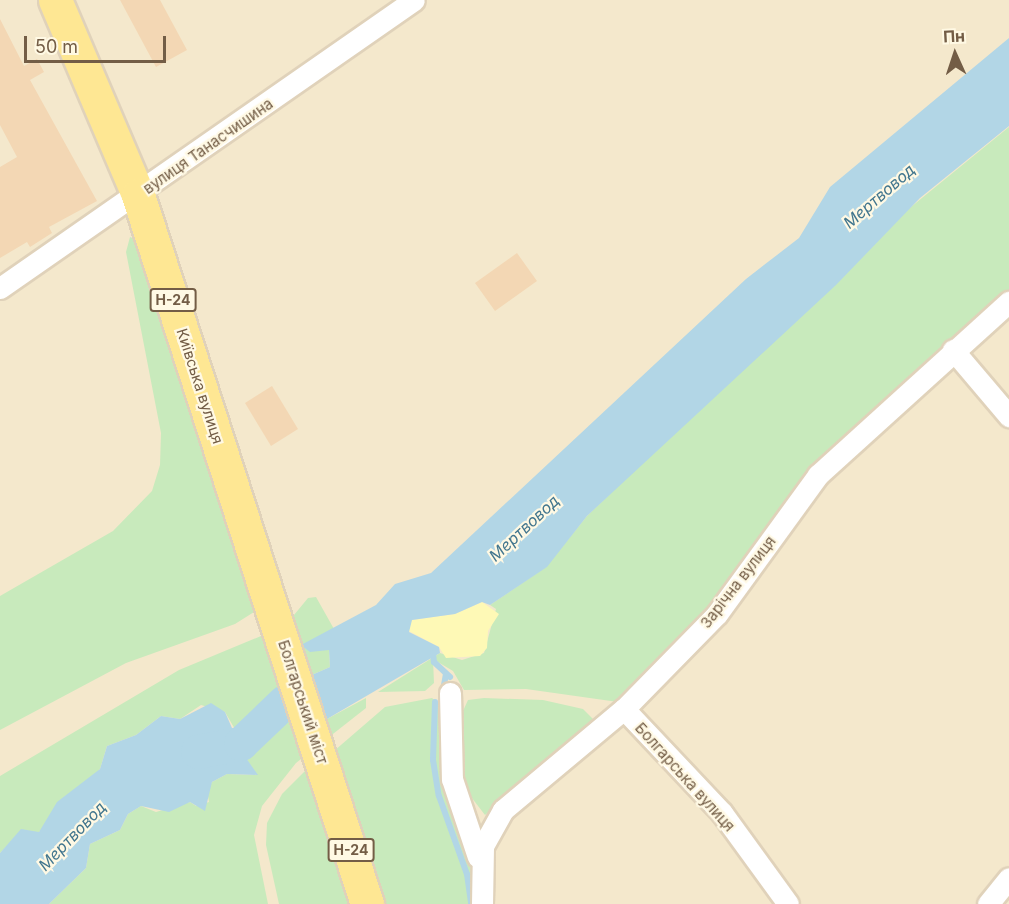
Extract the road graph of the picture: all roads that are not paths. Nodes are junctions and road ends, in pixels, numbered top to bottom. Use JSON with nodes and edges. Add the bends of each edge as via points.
{"nodes":[{"id":1,"x":55,"y":0,"type":"edge"},
{"id":2,"x":414,"y":0,"type":"edge"},
{"id":3,"x":138,"y":195,"type":"junction"},
{"id":4,"x":0,"y":288,"type":"edge"},
{"id":5,"x":1009,"y":302,"type":"edge"},
{"id":6,"x":953,"y":350,"type":"junction"},
{"id":7,"x":1009,"y":416,"type":"edge"},
{"id":8,"x":272,"y":608,"type":"joint"},
{"id":9,"x":450,"y":693,"type":"dead end"},
{"id":10,"x":624,"y":709,"type":"junction"},
{"id":11,"x":481,"y":866,"type":"junction"},
{"id":12,"x":1009,"y":878,"type":"edge"},
{"id":13,"x":367,"y":904,"type":"edge"},
{"id":14,"x":482,"y":904,"type":"edge"},
{"id":15,"x":788,"y":904,"type":"edge"},
{"id":16,"x":988,"y":904,"type":"edge"}],
"edges":[{"from":1,"to":3,"type":"main road","name":"Київська вулиця","number":"Н-24"},
{"from":2,"to":3,"type":"street","name":"вулиця Танасчишина"},
{"from":3,"to":4,"type":"street","name":"вулиця Танасчишина"},
{"from":3,"to":8,"type":"main road","name":"Київська вулиця","number":"Н-24"},
{"from":5,"to":6,"type":"street","name":"Зарічна вулиця"},
{"from":6,"to":7,"type":"street"},
{"from":6,"to":10,"type":"street","name":"Зарічна вулиця","via":[[818,475],[717,614]]},
{"from":8,"to":13,"type":"main road","name":"Болгарський міст","number":"Н-24"},
{"from":9,"to":11,"type":"street","via":[[452,779]]},
{"from":10,"to":11,"type":"street","name":"Зарічна вулиця","via":[[503,810],[486,834]]},
{"from":10,"to":15,"type":"street","name":"Болгарська вулиця","via":[[722,813]]},
{"from":11,"to":14,"type":"street","name":"Зарічна вулиця"},
{"from":12,"to":16,"type":"street"}]}
